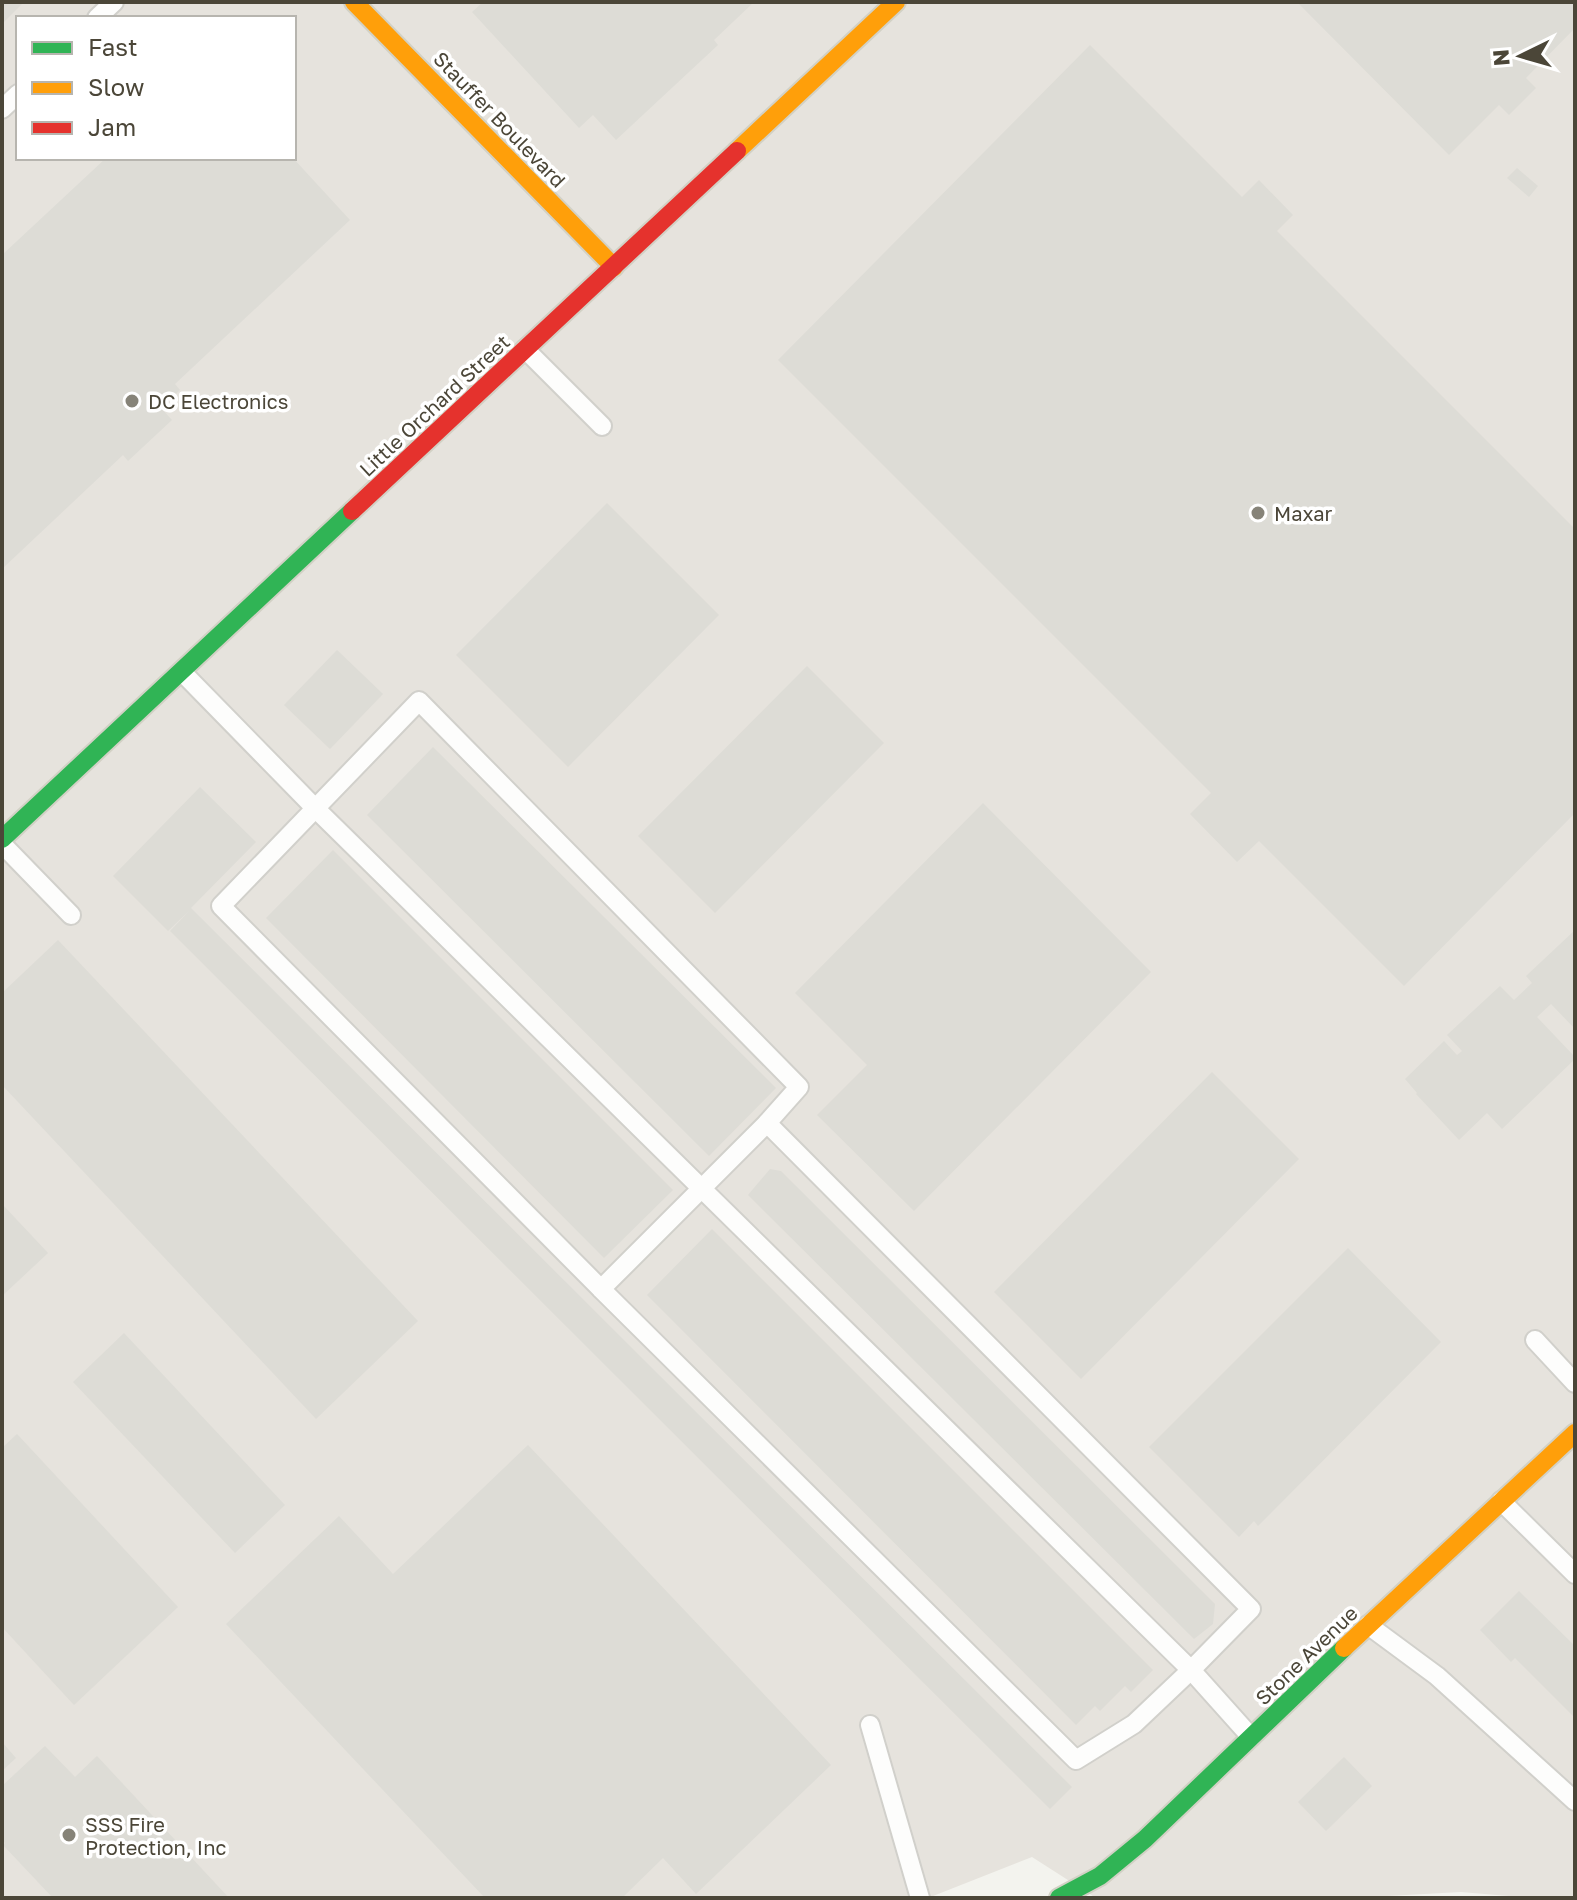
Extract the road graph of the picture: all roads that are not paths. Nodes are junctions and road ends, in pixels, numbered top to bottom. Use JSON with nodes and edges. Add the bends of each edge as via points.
{"nodes":[{"id":1,"x":114,"y":2,"type":"edge"},
{"id":2,"x":354,"y":2,"type":"edge"},
{"id":3,"x":896,"y":2,"type":"edge"},
{"id":4,"x":99,"y":16,"type":"edge"},
{"id":5,"x":614,"y":267,"type":"junction"},
{"id":6,"x":525,"y":349,"type":"junction"},
{"id":7,"x":602,"y":426,"type":"dead end"},
{"id":8,"x":182,"y":672,"type":"junction"},
{"id":9,"x":316,"y":809,"type":"junction"},
{"id":10,"x":2,"y":842,"type":"edge"},
{"id":11,"x":71,"y":915,"type":"dead end"},
{"id":12,"x":767,"y":1123,"type":"junction"},
{"id":13,"x":703,"y":1189,"type":"junction"},
{"id":14,"x":601,"y":1289,"type":"junction"},
{"id":15,"x":1535,"y":1340,"type":"dead end"},
{"id":16,"x":1575,"y":1383,"type":"edge"},
{"id":17,"x":1575,"y":1433,"type":"edge"},
{"id":18,"x":1501,"y":1501,"type":"junction"},
{"id":19,"x":1575,"y":1574,"type":"edge"},
{"id":20,"x":1368,"y":1625,"type":"junction"},
{"id":21,"x":1191,"y":1670,"type":"junction"},
{"id":22,"x":870,"y":1725,"type":"dead end"},
{"id":23,"x":1252,"y":1737,"type":"junction"},
{"id":24,"x":1575,"y":1801,"type":"edge"},
{"id":25,"x":920,"y":1898,"type":"edge"},
{"id":26,"x":1059,"y":1898,"type":"edge"}],
"edges":[{"from":1,"to":4,"type":"lane"},
{"from":2,"to":5,"type":"street","name":"Stauffer Boulevard"},
{"from":3,"to":5,"type":"street","name":"Little Orchard Street"},
{"from":5,"to":6,"type":"street","name":"Little Orchard Street"},
{"from":6,"to":7,"type":"lane"},
{"from":6,"to":8,"type":"street","name":"Little Orchard Street"},
{"from":8,"to":9,"type":"lane"},
{"from":8,"to":10,"type":"street","name":"Little Orchard Street"},
{"from":9,"to":12,"type":"lane","via":[[419,701],[799,1087]]},
{"from":9,"to":13,"type":"lane"},
{"from":9,"to":14,"type":"lane","via":[[221,906]]},
{"from":10,"to":11,"type":"lane"},
{"from":12,"to":13,"type":"lane"},
{"from":12,"to":21,"type":"lane","via":[[1251,1609]]},
{"from":13,"to":14,"type":"lane"},
{"from":13,"to":21,"type":"lane"},
{"from":14,"to":21,"type":"lane","via":[[1076,1760],[1134,1724]]},
{"from":15,"to":16,"type":"lane"},
{"from":17,"to":18,"type":"street","name":"Stone Avenue"},
{"from":18,"to":19,"type":"lane"},
{"from":18,"to":20,"type":"street","name":"Stone Avenue"},
{"from":20,"to":23,"type":"street","name":"Stone Avenue"},
{"from":20,"to":24,"type":"lane","via":[[1437,1676]]},
{"from":21,"to":23,"type":"lane"},
{"from":22,"to":25,"type":"lane"},
{"from":23,"to":26,"type":"street","name":"Stone Avenue","via":[[1145,1839],[1100,1876]]}]}
